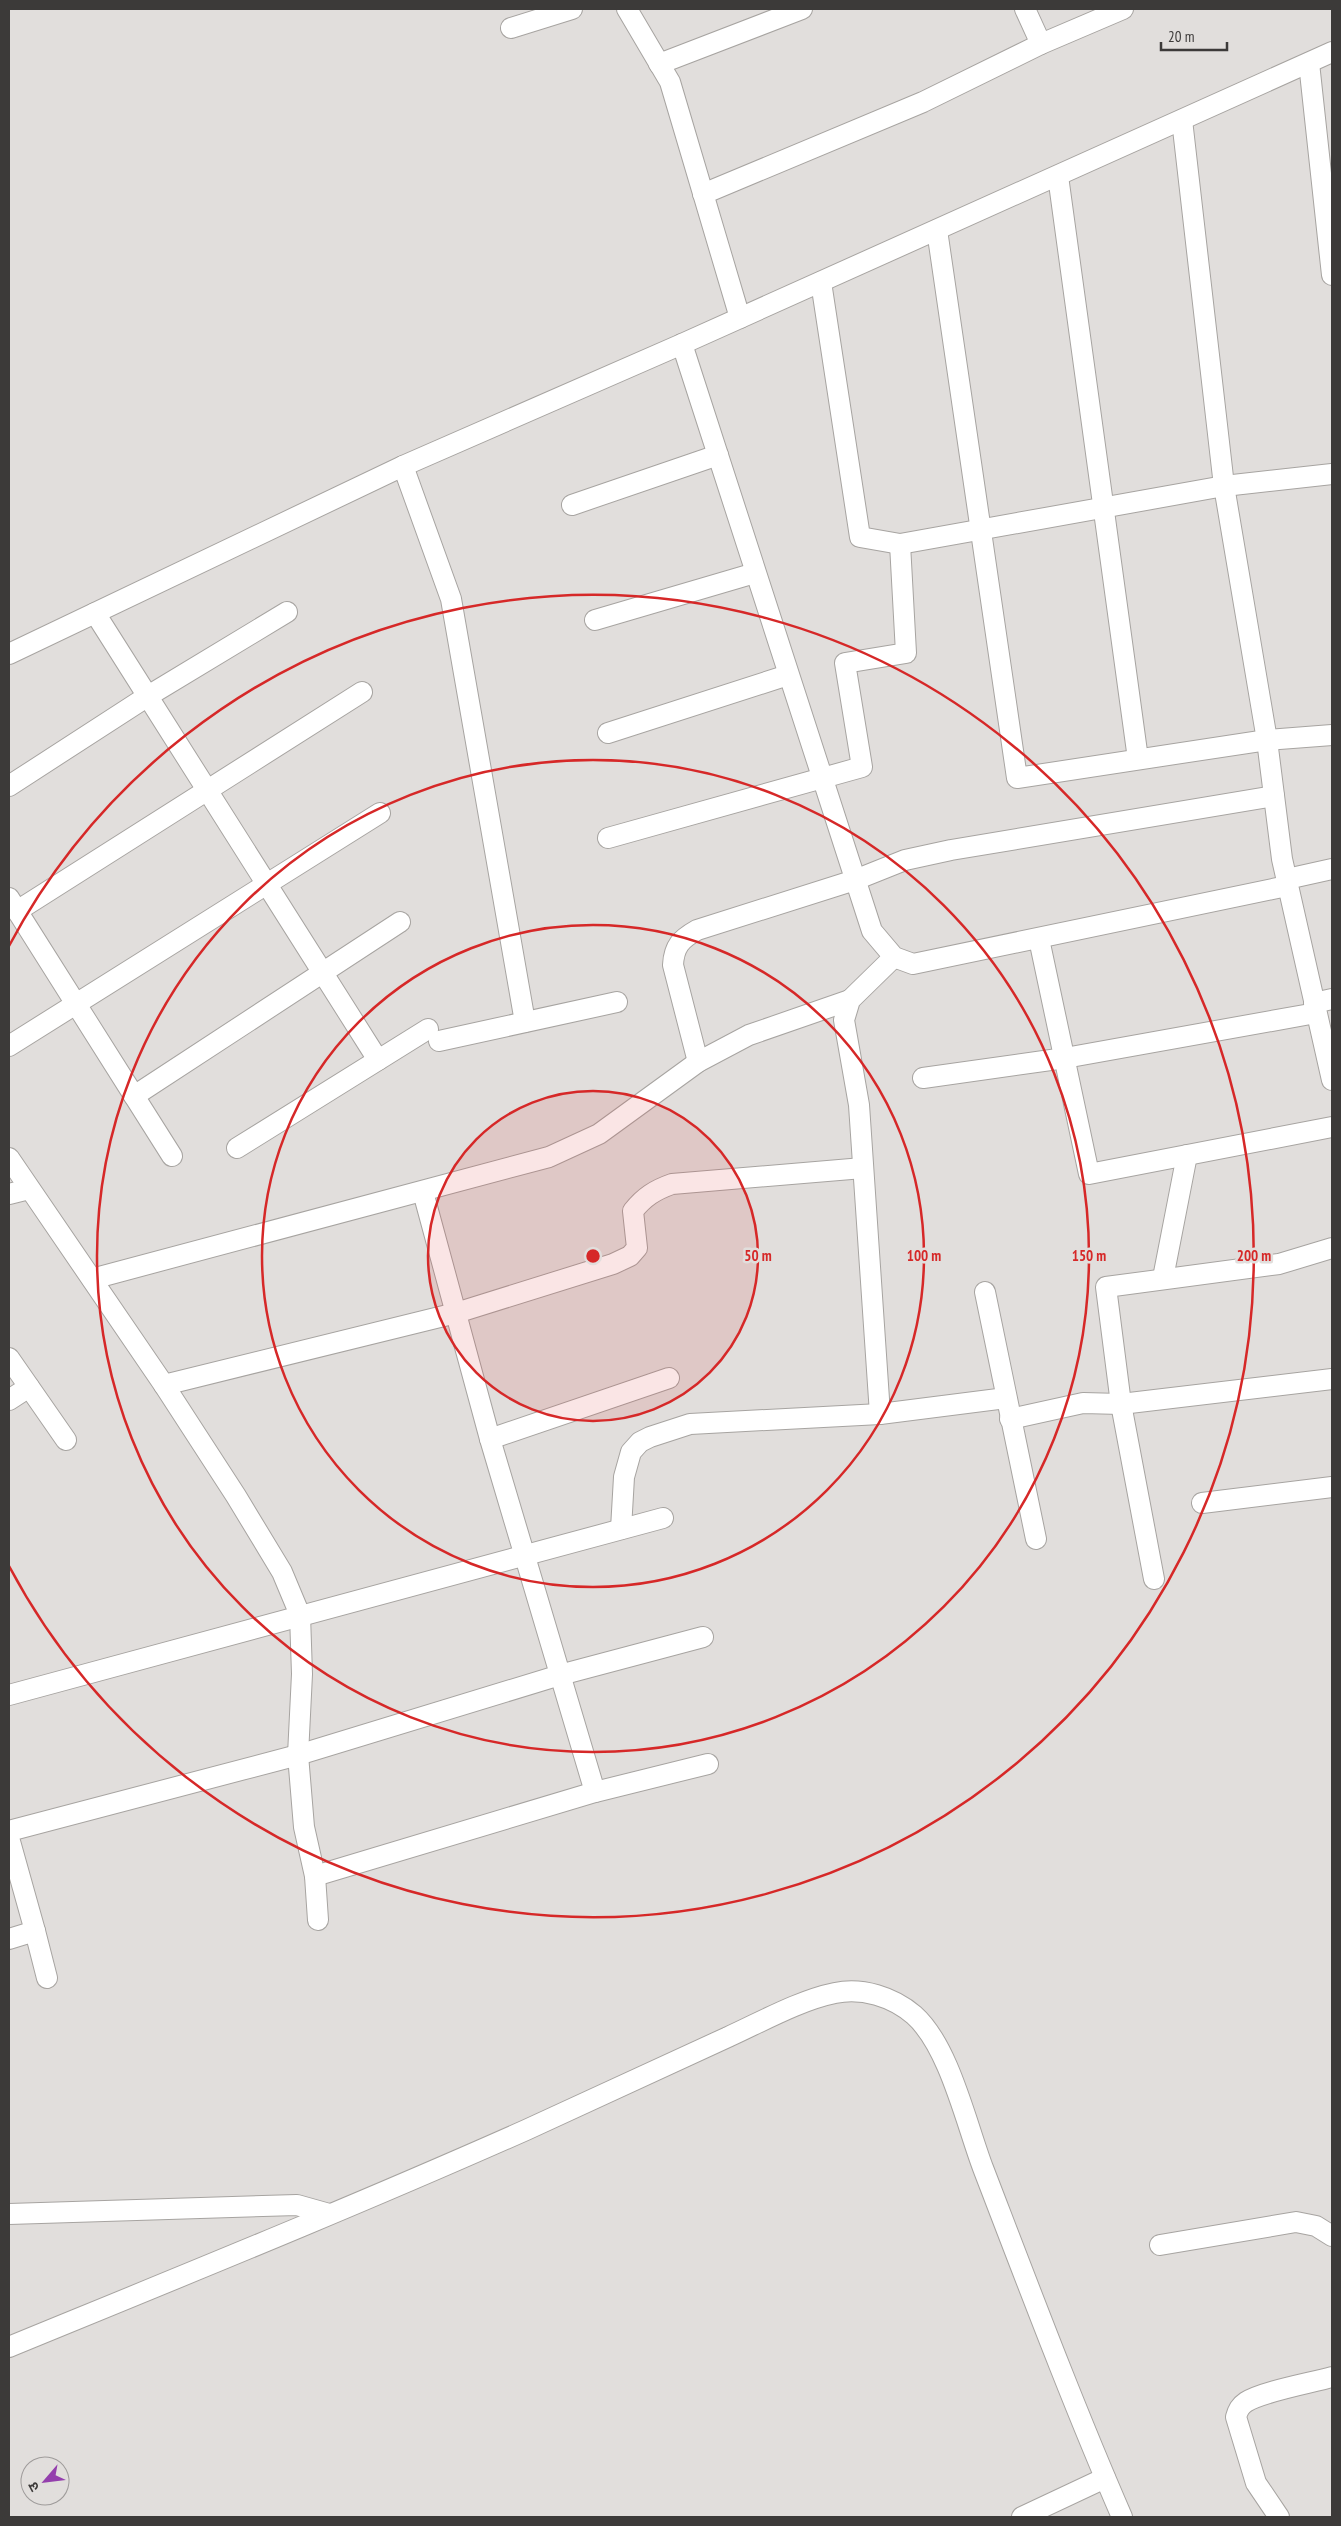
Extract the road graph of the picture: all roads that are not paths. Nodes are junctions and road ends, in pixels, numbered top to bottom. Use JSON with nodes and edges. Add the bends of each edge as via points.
{"nodes":[{"id":1,"x":572,"y":9,"type":"edge"},
{"id":2,"x":627,"y":9,"type":"edge"},
{"id":3,"x":802,"y":9,"type":"edge"},
{"id":4,"x":1025,"y":9,"type":"edge"},
{"id":5,"x":1123,"y":9,"type":"edge"},
{"id":6,"x":511,"y":28,"type":"dead end"},
{"id":7,"x":1041,"y":44,"type":"junction"},
{"id":8,"x":1332,"y":52,"type":"edge"},
{"id":9,"x":1309,"y":62,"type":"junction"},
{"id":10,"x":659,"y":64,"type":"junction"},
{"id":11,"x":1182,"y":120,"type":"junction"},
{"id":12,"x":1058,"y":176,"type":"junction"},
{"id":13,"x":703,"y":194,"type":"junction"},
{"id":14,"x":937,"y":230,"type":"junction"},
{"id":15,"x":1332,"y":275,"type":"edge"},
{"id":16,"x":821,"y":282,"type":"junction"},
{"id":17,"x":740,"y":318,"type":"junction"},
{"id":18,"x":682,"y":344,"type":"junction"},
{"id":19,"x":718,"y":455,"type":"junction"},
{"id":20,"x":403,"y":466,"type":"junction"},
{"id":21,"x":1332,"y":474,"type":"edge"},
{"id":22,"x":1224,"y":486,"type":"junction"},
{"id":23,"x":572,"y":504,"type":"dead end"},
{"id":24,"x":1105,"y":507,"type":"junction"},
{"id":25,"x":980,"y":528,"type":"junction"},
{"id":26,"x":900,"y":544,"type":"junction"},
{"id":27,"x":755,"y":573,"type":"junction"},
{"id":28,"x":287,"y":612,"type":"dead end"},
{"id":29,"x":95,"y":613,"type":"junction"},
{"id":30,"x":595,"y":620,"type":"dead end"},
{"id":31,"x":9,"y":654,"type":"edge"},
{"id":32,"x":788,"y":675,"type":"junction"},
{"id":33,"x":362,"y":692,"type":"dead end"},
{"id":34,"x":148,"y":696,"type":"junction"},
{"id":35,"x":608,"y":733,"type":"dead end"},
{"id":36,"x":1332,"y":735,"type":"edge"},
{"id":37,"x":1267,"y":740,"type":"junction"},
{"id":38,"x":1138,"y":759,"type":"junction"},
{"id":39,"x":821,"y":779,"type":"junction"},
{"id":40,"x":9,"y":786,"type":"edge"},
{"id":41,"x":207,"y":790,"type":"junction"},
{"id":42,"x":1274,"y":796,"type":"junction"},
{"id":43,"x":380,"y":813,"type":"dead end"},
{"id":44,"x":608,"y":838,"type":"dead end"},
{"id":45,"x":1332,"y":869,"type":"edge"},
{"id":46,"x":855,"y":880,"type":"junction"},
{"id":47,"x":1287,"y":882,"type":"junction"},
{"id":48,"x":267,"y":885,"type":"junction"},
{"id":49,"x":13,"y":904,"type":"edge"},
{"id":50,"x":400,"y":922,"type":"dead end"},
{"id":51,"x":1039,"y":939,"type":"junction"},
{"id":52,"x":894,"y":957,"type":"junction"},
{"id":53,"x":323,"y":974,"type":"junction"},
{"id":54,"x":850,"y":1000,"type":"junction"},
{"id":55,"x":617,"y":1002,"type":"dead end"},
{"id":56,"x":1321,"y":1005,"type":"edge"},
{"id":57,"x":77,"y":1006,"type":"junction"},
{"id":58,"x":525,"y":1022,"type":"junction"},
{"id":59,"x":9,"y":1046,"type":"edge"},
{"id":60,"x":1065,"y":1058,"type":"junction"},
{"id":61,"x":378,"y":1060,"type":"junction"},
{"id":62,"x":698,"y":1062,"type":"junction"},
{"id":63,"x":923,"y":1078,"type":"dead end"},
{"id":64,"x":1332,"y":1080,"type":"edge"},
{"id":65,"x":134,"y":1096,"type":"junction"},
{"id":66,"x":1332,"y":1127,"type":"edge"},
{"id":67,"x":238,"y":1148,"type":"dead end"},
{"id":68,"x":1187,"y":1155,"type":"junction"},
{"id":69,"x":172,"y":1156,"type":"dead end"},
{"id":70,"x":9,"y":1158,"type":"edge"},
{"id":71,"x":863,"y":1168,"type":"junction"},
{"id":72,"x":29,"y":1189,"type":"junction"},
{"id":73,"x":423,"y":1192,"type":"junction"},
{"id":74,"x":9,"y":1194,"type":"edge"},
{"id":75,"x":1332,"y":1248,"type":"edge"},
{"id":76,"x":1163,"y":1278,"type":"junction"},
{"id":77,"x":92,"y":1279,"type":"junction"},
{"id":78,"x":985,"y":1292,"type":"dead end"},
{"id":79,"x":456,"y":1313,"type":"junction"},
{"id":80,"x":9,"y":1358,"type":"edge"},
{"id":81,"x":669,"y":1378,"type":"dead end"},
{"id":82,"x":1332,"y":1379,"type":"edge"},
{"id":83,"x":164,"y":1385,"type":"junction"},
{"id":84,"x":29,"y":1387,"type":"junction"},
{"id":85,"x":1006,"y":1398,"type":"junction"},
{"id":86,"x":9,"y":1400,"type":"edge"},
{"id":87,"x":1121,"y":1404,"type":"junction"},
{"id":88,"x":880,"y":1414,"type":"junction"},
{"id":89,"x":1010,"y":1419,"type":"junction"},
{"id":90,"x":490,"y":1439,"type":"junction"},
{"id":91,"x":66,"y":1440,"type":"dead end"},
{"id":92,"x":1332,"y":1487,"type":"edge"},
{"id":93,"x":1202,"y":1502,"type":"dead end"},
{"id":94,"x":663,"y":1518,"type":"dead end"},
{"id":95,"x":622,"y":1529,"type":"junction"},
{"id":96,"x":1036,"y":1539,"type":"dead end"},
{"id":97,"x":524,"y":1554,"type":"junction"},
{"id":98,"x":1154,"y":1579,"type":"dead end"},
{"id":99,"x":300,"y":1615,"type":"junction"},
{"id":100,"x":703,"y":1637,"type":"dead end"},
{"id":101,"x":560,"y":1675,"type":"junction"},
{"id":102,"x":9,"y":1694,"type":"edge"},
{"id":103,"x":298,"y":1755,"type":"junction"},
{"id":104,"x":708,"y":1764,"type":"dead end"},
{"id":105,"x":595,"y":1792,"type":"junction"},
{"id":106,"x":9,"y":1831,"type":"edge"},
{"id":107,"x":9,"y":1838,"type":"edge"},
{"id":108,"x":315,"y":1876,"type":"junction"},
{"id":109,"x":318,"y":1920,"type":"dead end"},
{"id":110,"x":35,"y":1931,"type":"junction"},
{"id":111,"x":9,"y":1939,"type":"edge"},
{"id":112,"x":47,"y":1978,"type":"dead end"},
{"id":113,"x":9,"y":2214,"type":"edge"},
{"id":114,"x":329,"y":2214,"type":"junction"},
{"id":115,"x":1332,"y":2236,"type":"edge"},
{"id":116,"x":1160,"y":2245,"type":"dead end"},
{"id":117,"x":9,"y":2348,"type":"edge"},
{"id":118,"x":1332,"y":2377,"type":"edge"},
{"id":119,"x":1105,"y":2478,"type":"junction"},
{"id":120,"x":1022,"y":2517,"type":"edge"},
{"id":121,"x":1122,"y":2517,"type":"edge"},
{"id":122,"x":1279,"y":2517,"type":"edge"}],
"edges":[{"from":1,"to":6,"type":"street"},
{"from":2,"to":10,"type":"street"},
{"from":3,"to":10,"type":"street"},
{"from":4,"to":7,"type":"street"},
{"from":5,"to":7,"type":"street"},
{"from":7,"to":13,"type":"street","via":[[923,102]]},
{"from":8,"to":9,"type":"street"},
{"from":9,"to":11,"type":"street"},
{"from":9,"to":15,"type":"street"},
{"from":10,"to":13,"type":"street","via":[[670,82]]},
{"from":11,"to":12,"type":"street"},
{"from":11,"to":22,"type":"street"},
{"from":12,"to":14,"type":"street"},
{"from":12,"to":24,"type":"street"},
{"from":13,"to":17,"type":"street"},
{"from":14,"to":16,"type":"street"},
{"from":14,"to":25,"type":"street"},
{"from":16,"to":17,"type":"street"},
{"from":16,"to":26,"type":"street","via":[[860,536]]},
{"from":17,"to":18,"type":"street"},
{"from":18,"to":19,"type":"street"},
{"from":18,"to":20,"type":"street"},
{"from":19,"to":23,"type":"street"},
{"from":19,"to":27,"type":"street"},
{"from":20,"to":29,"type":"street"},
{"from":20,"to":58,"type":"street","via":[[451,599]]},
{"from":21,"to":22,"type":"street"},
{"from":22,"to":24,"type":"street"},
{"from":22,"to":37,"type":"street"},
{"from":24,"to":25,"type":"street"},
{"from":24,"to":38,"type":"street"},
{"from":25,"to":26,"type":"street"},
{"from":25,"to":38,"type":"street","via":[[1016,778]]},
{"from":26,"to":39,"type":"street","via":[[906,653],[845,664],[862,768]]},
{"from":27,"to":30,"type":"street"},
{"from":27,"to":32,"type":"street"},
{"from":28,"to":34,"type":"street"},
{"from":29,"to":31,"type":"street"},
{"from":29,"to":34,"type":"street"},
{"from":32,"to":35,"type":"street"},
{"from":32,"to":39,"type":"street"},
{"from":33,"to":41,"type":"street"},
{"from":34,"to":40,"type":"street"},
{"from":34,"to":41,"type":"street"},
{"from":36,"to":37,"type":"street"},
{"from":37,"to":38,"type":"street"},
{"from":37,"to":42,"type":"street"},
{"from":39,"to":44,"type":"street"},
{"from":39,"to":46,"type":"street"},
{"from":41,"to":48,"type":"street"},
{"from":41,"to":49,"type":"street"},
{"from":42,"to":46,"type":"street","via":[[951,850],[905,860]]},
{"from":42,"to":47,"type":"street"},
{"from":43,"to":48,"type":"street"},
{"from":45,"to":47,"type":"street"},
{"from":46,"to":52,"type":"street","via":[[872,931]]},
{"from":46,"to":62,"type":"street","via":[[697,930],[682,939],[673,951],[673,966]]},
{"from":47,"to":51,"type":"street"},
{"from":47,"to":56,"type":"street"},
{"from":48,"to":53,"type":"street"},
{"from":48,"to":57,"type":"street"},
{"from":49,"to":57,"type":"street"},
{"from":50,"to":53,"type":"street"},
{"from":51,"to":52,"type":"street","via":[[913,964]]},
{"from":51,"to":60,"type":"street"},
{"from":52,"to":54,"type":"street"},
{"from":53,"to":61,"type":"street"},
{"from":53,"to":65,"type":"street"},
{"from":54,"to":62,"type":"street","via":[[749,1035]]},
{"from":54,"to":71,"type":"street","via":[[844,1020],[859,1105]]},
{"from":55,"to":58,"type":"street"},
{"from":56,"to":60,"type":"street"},
{"from":56,"to":64,"type":"street"},
{"from":57,"to":59,"type":"street"},
{"from":57,"to":65,"type":"street"},
{"from":58,"to":61,"type":"street","via":[[433,1035]]},
{"from":60,"to":63,"type":"street"},
{"from":60,"to":68,"type":"street","via":[[1089,1174]]},
{"from":61,"to":67,"type":"street"},
{"from":62,"to":73,"type":"street","via":[[599,1134],[548,1157]]},
{"from":65,"to":69,"type":"street"},
{"from":66,"to":68,"type":"street"},
{"from":68,"to":76,"type":"street"},
{"from":70,"to":72,"type":"street"},
{"from":71,"to":79,"type":"street","via":[[672,1184],[655,1190],[633,1211],[637,1248],[630,1256]]},
{"from":71,"to":88,"type":"street"},
{"from":72,"to":74,"type":"street"},
{"from":72,"to":77,"type":"street"},
{"from":73,"to":77,"type":"street"},
{"from":73,"to":79,"type":"street"},
{"from":75,"to":76,"type":"street","via":[[1279,1264]]},
{"from":76,"to":87,"type":"street","via":[[1106,1288]]},
{"from":77,"to":83,"type":"street"},
{"from":78,"to":85,"type":"street"},
{"from":79,"to":83,"type":"street"},
{"from":79,"to":90,"type":"street"},
{"from":80,"to":84,"type":"street"},
{"from":81,"to":90,"type":"street"},
{"from":82,"to":87,"type":"street"},
{"from":83,"to":99,"type":"street","via":[[282,1572]]},
{"from":84,"to":86,"type":"street"},
{"from":84,"to":91,"type":"street"},
{"from":85,"to":88,"type":"street"},
{"from":85,"to":89,"type":"street"},
{"from":87,"to":89,"type":"street","via":[[1083,1403]]},
{"from":87,"to":98,"type":"street"},
{"from":88,"to":95,"type":"street","via":[[690,1424],[650,1437],[631,1452],[624,1477]]},
{"from":89,"to":96,"type":"street"},
{"from":90,"to":97,"type":"street"},
{"from":92,"to":93,"type":"street"},
{"from":94,"to":95,"type":"street"},
{"from":95,"to":97,"type":"street"},
{"from":97,"to":99,"type":"street"},
{"from":97,"to":101,"type":"street"},
{"from":99,"to":102,"type":"street"},
{"from":99,"to":103,"type":"street","via":[[302,1674]]},
{"from":100,"to":101,"type":"street"},
{"from":101,"to":103,"type":"street"},
{"from":101,"to":105,"type":"street"},
{"from":103,"to":106,"type":"street"},
{"from":103,"to":108,"type":"street","via":[[304,1827]]},
{"from":104,"to":105,"type":"street"},
{"from":105,"to":108,"type":"street"},
{"from":107,"to":110,"type":"street"},
{"from":108,"to":109,"type":"street"},
{"from":110,"to":111,"type":"street"},
{"from":110,"to":112,"type":"street"},
{"from":113,"to":114,"type":"street","via":[[297,2205]]},
{"from":114,"to":117,"type":"street"},
{"from":114,"to":119,"type":"street","via":[[524,2131],[788,2009],[835,1992],[880,1996],[916,2016],[950,2073],[977,2152]]},
{"from":115,"to":116,"type":"street","via":[[1316,2226],[1296,2222]]},
{"from":118,"to":122,"type":"street","via":[[1247,2401],[1239,2408],[1236,2417],[1256,2483]]},
{"from":119,"to":120,"type":"street"},
{"from":119,"to":121,"type":"street"}]}
